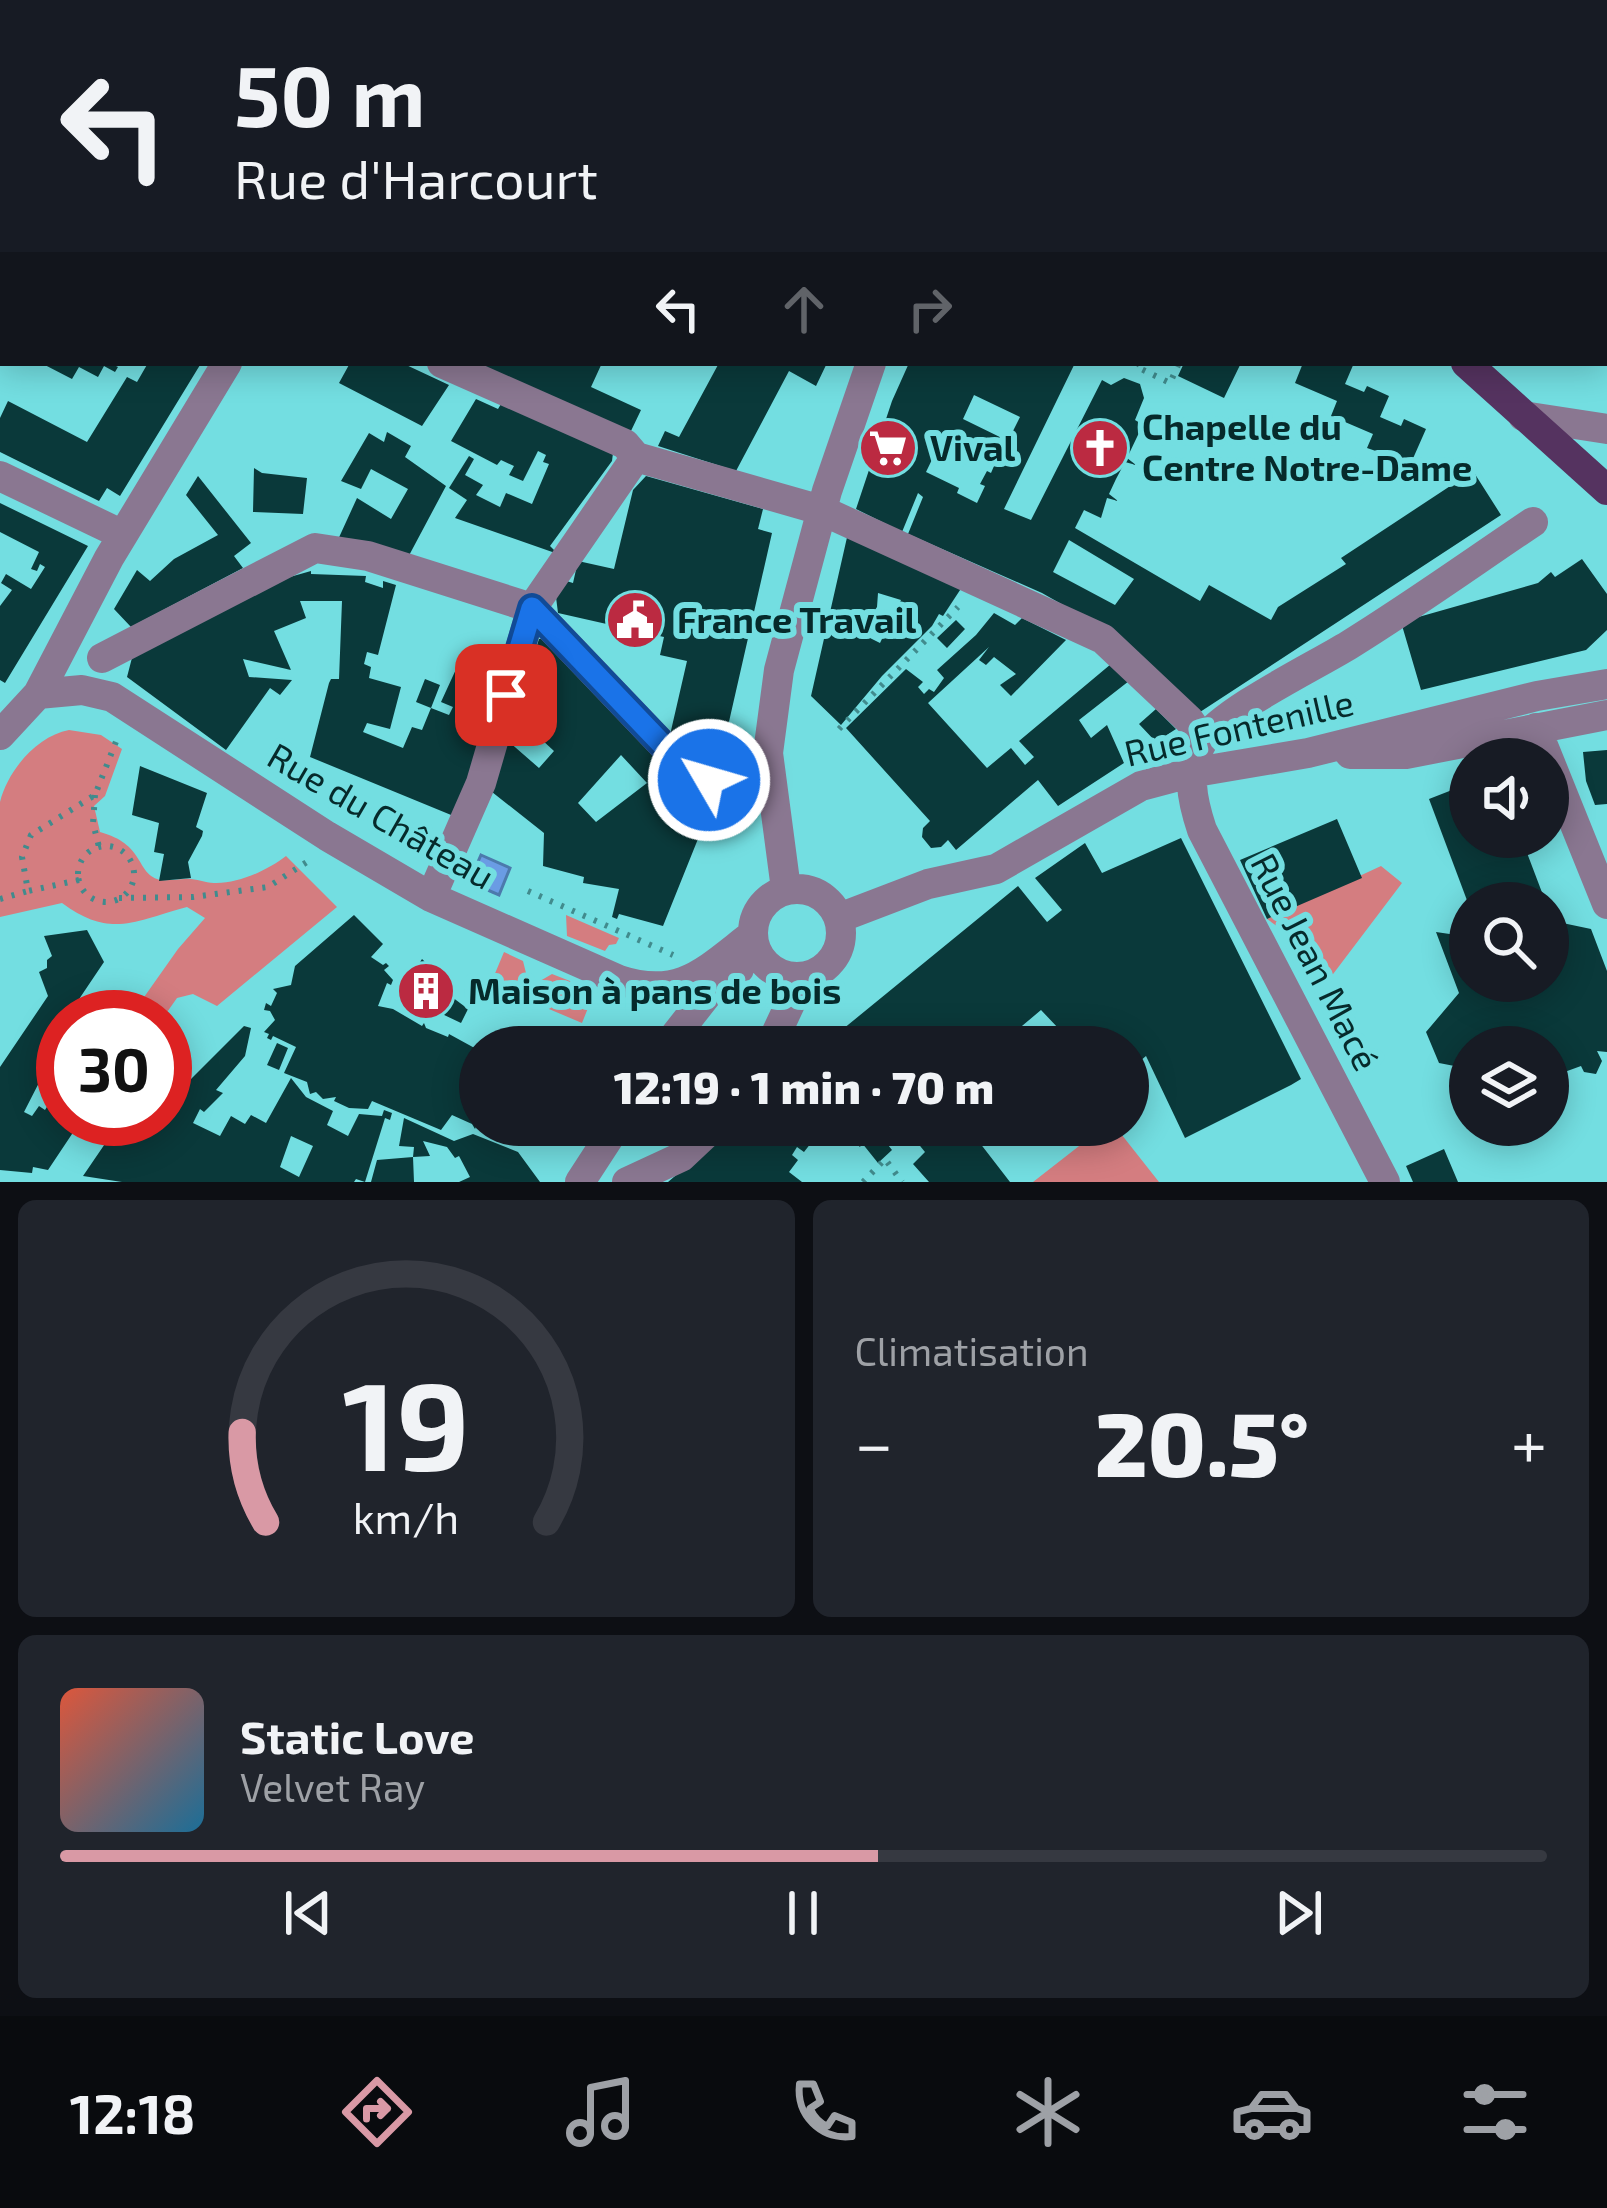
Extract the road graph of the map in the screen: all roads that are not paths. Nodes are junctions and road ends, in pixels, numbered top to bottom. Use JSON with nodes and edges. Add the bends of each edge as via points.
{"nodes":[{"id":1,"x":225,"y":366,"type":"edge"},
{"id":2,"x":449,"y":366,"type":"edge"},
{"id":3,"x":870,"y":366,"type":"edge"},
{"id":4,"x":1470,"y":368,"type":"edge"},
{"id":5,"x":1523,"y":416,"type":"junction"},
{"id":6,"x":1607,"y":429,"type":"edge"},
{"id":7,"x":636,"y":457,"type":"junction"},
{"id":8,"x":0,"y":476,"type":"edge"},
{"id":9,"x":1607,"y":490,"type":"edge"},
{"id":10,"x":821,"y":510,"type":"junction"},
{"id":11,"x":1533,"y":522,"type":"dead end"},
{"id":12,"x":123,"y":535,"type":"junction"},
{"id":13,"x":89,"y":593,"type":"junction"},
{"id":14,"x":532,"y":608,"type":"junction"},
{"id":15,"x":102,"y":658,"type":"junction"},
{"id":16,"x":1607,"y":685,"type":"edge"},
{"id":17,"x":38,"y":694,"type":"junction"},
{"id":18,"x":122,"y":703,"type":"junction"},
{"id":19,"x":1607,"y":716,"type":"edge"},
{"id":20,"x":1535,"y":728,"type":"junction"},
{"id":21,"x":0,"y":735,"type":"edge"},
{"id":22,"x":1203,"y":740,"type":"junction"},
{"id":23,"x":1308,"y":753,"type":"junction"},
{"id":24,"x":1190,"y":772,"type":"junction"},
{"id":25,"x":770,"y":776,"type":"junction"},
{"id":26,"x":786,"y":890,"type":"junction"},
{"id":27,"x":431,"y":897,"type":"junction"},
{"id":28,"x":1607,"y":904,"type":"edge"},
{"id":29,"x":839,"y":918,"type":"junction"},
{"id":30,"x":757,"y":948,"type":"junction"},
{"id":31,"x":802,"y":978,"type":"junction"},
{"id":32,"x":664,"y":989,"type":"junction"},
{"id":33,"x":669,"y":1026,"type":"edge"},
{"id":34,"x":681,"y":1026,"type":"edge"},
{"id":35,"x":780,"y":1026,"type":"edge"},
{"id":36,"x":603,"y":1146,"type":"edge"},
{"id":37,"x":691,"y":1146,"type":"edge"},
{"id":38,"x":580,"y":1182,"type":"edge"},
{"id":39,"x":627,"y":1182,"type":"edge"},
{"id":40,"x":1385,"y":1182,"type":"edge"}],
"edges":[{"from":1,"to":12,"type":"street"},
{"from":2,"to":7,"type":"street","via":[[625,444]]},
{"from":3,"to":10,"type":"street"},
{"from":4,"to":5,"type":"main road"},
{"from":5,"to":6,"type":"street"},
{"from":5,"to":9,"type":"main road"},
{"from":7,"to":10,"type":"street"},
{"from":7,"to":14,"type":"street"},
{"from":8,"to":12,"type":"street"},
{"from":10,"to":22,"type":"street","via":[[1103,639]]},
{"from":10,"to":25,"type":"street","via":[[779,670]]},
{"from":11,"to":22,"type":"street"},
{"from":12,"to":13,"type":"street"},
{"from":13,"to":15,"type":"street"},
{"from":13,"to":17,"type":"street"},
{"from":14,"to":15,"type":"street","via":[[368,556],[315,548]]},
{"from":14,"to":25,"type":"street","via":[[682,765],[709,780]]},
{"from":14,"to":27,"type":"street","via":[[466,822]]},
{"from":15,"to":18,"type":"street"},
{"from":16,"to":23,"type":"street","name":"Rue Fontenille"},
{"from":17,"to":18,"type":"street","name":"Rue du Château","via":[[82,691]]},
{"from":17,"to":21,"type":"street"},
{"from":18,"to":27,"type":"street","name":"Rue du Château"},
{"from":19,"to":20,"type":"street"},
{"from":20,"to":23,"type":"street","via":[[1406,754]]},
{"from":20,"to":28,"type":"street"},
{"from":22,"to":24,"type":"street"},
{"from":23,"to":24,"type":"street","name":"Rue Fontenille"},
{"from":24,"to":29,"type":"street","name":"Rue Fontenille","via":[[1141,785],[996,869]]},
{"from":24,"to":40,"type":"street","name":"Rue Jean Macé","via":[[1202,830]]},
{"from":25,"to":26,"type":"street"},
{"from":26,"to":29,"type":"street","via":[[824,897]]},
{"from":26,"to":30,"type":"street","via":[[758,912]]},
{"from":27,"to":32,"type":"street","name":"Rue du Château","via":[[619,980]]},
{"from":29,"to":31,"type":"street","via":[[835,957]]},
{"from":30,"to":31,"type":"street","via":[[773,970]]},
{"from":30,"to":32,"type":"street"},
{"from":30,"to":34,"type":"street"},
{"from":31,"to":35,"type":"street"},
{"from":32,"to":33,"type":"street"},
{"from":36,"to":38,"type":"street"},
{"from":37,"to":39,"type":"street"}]}
